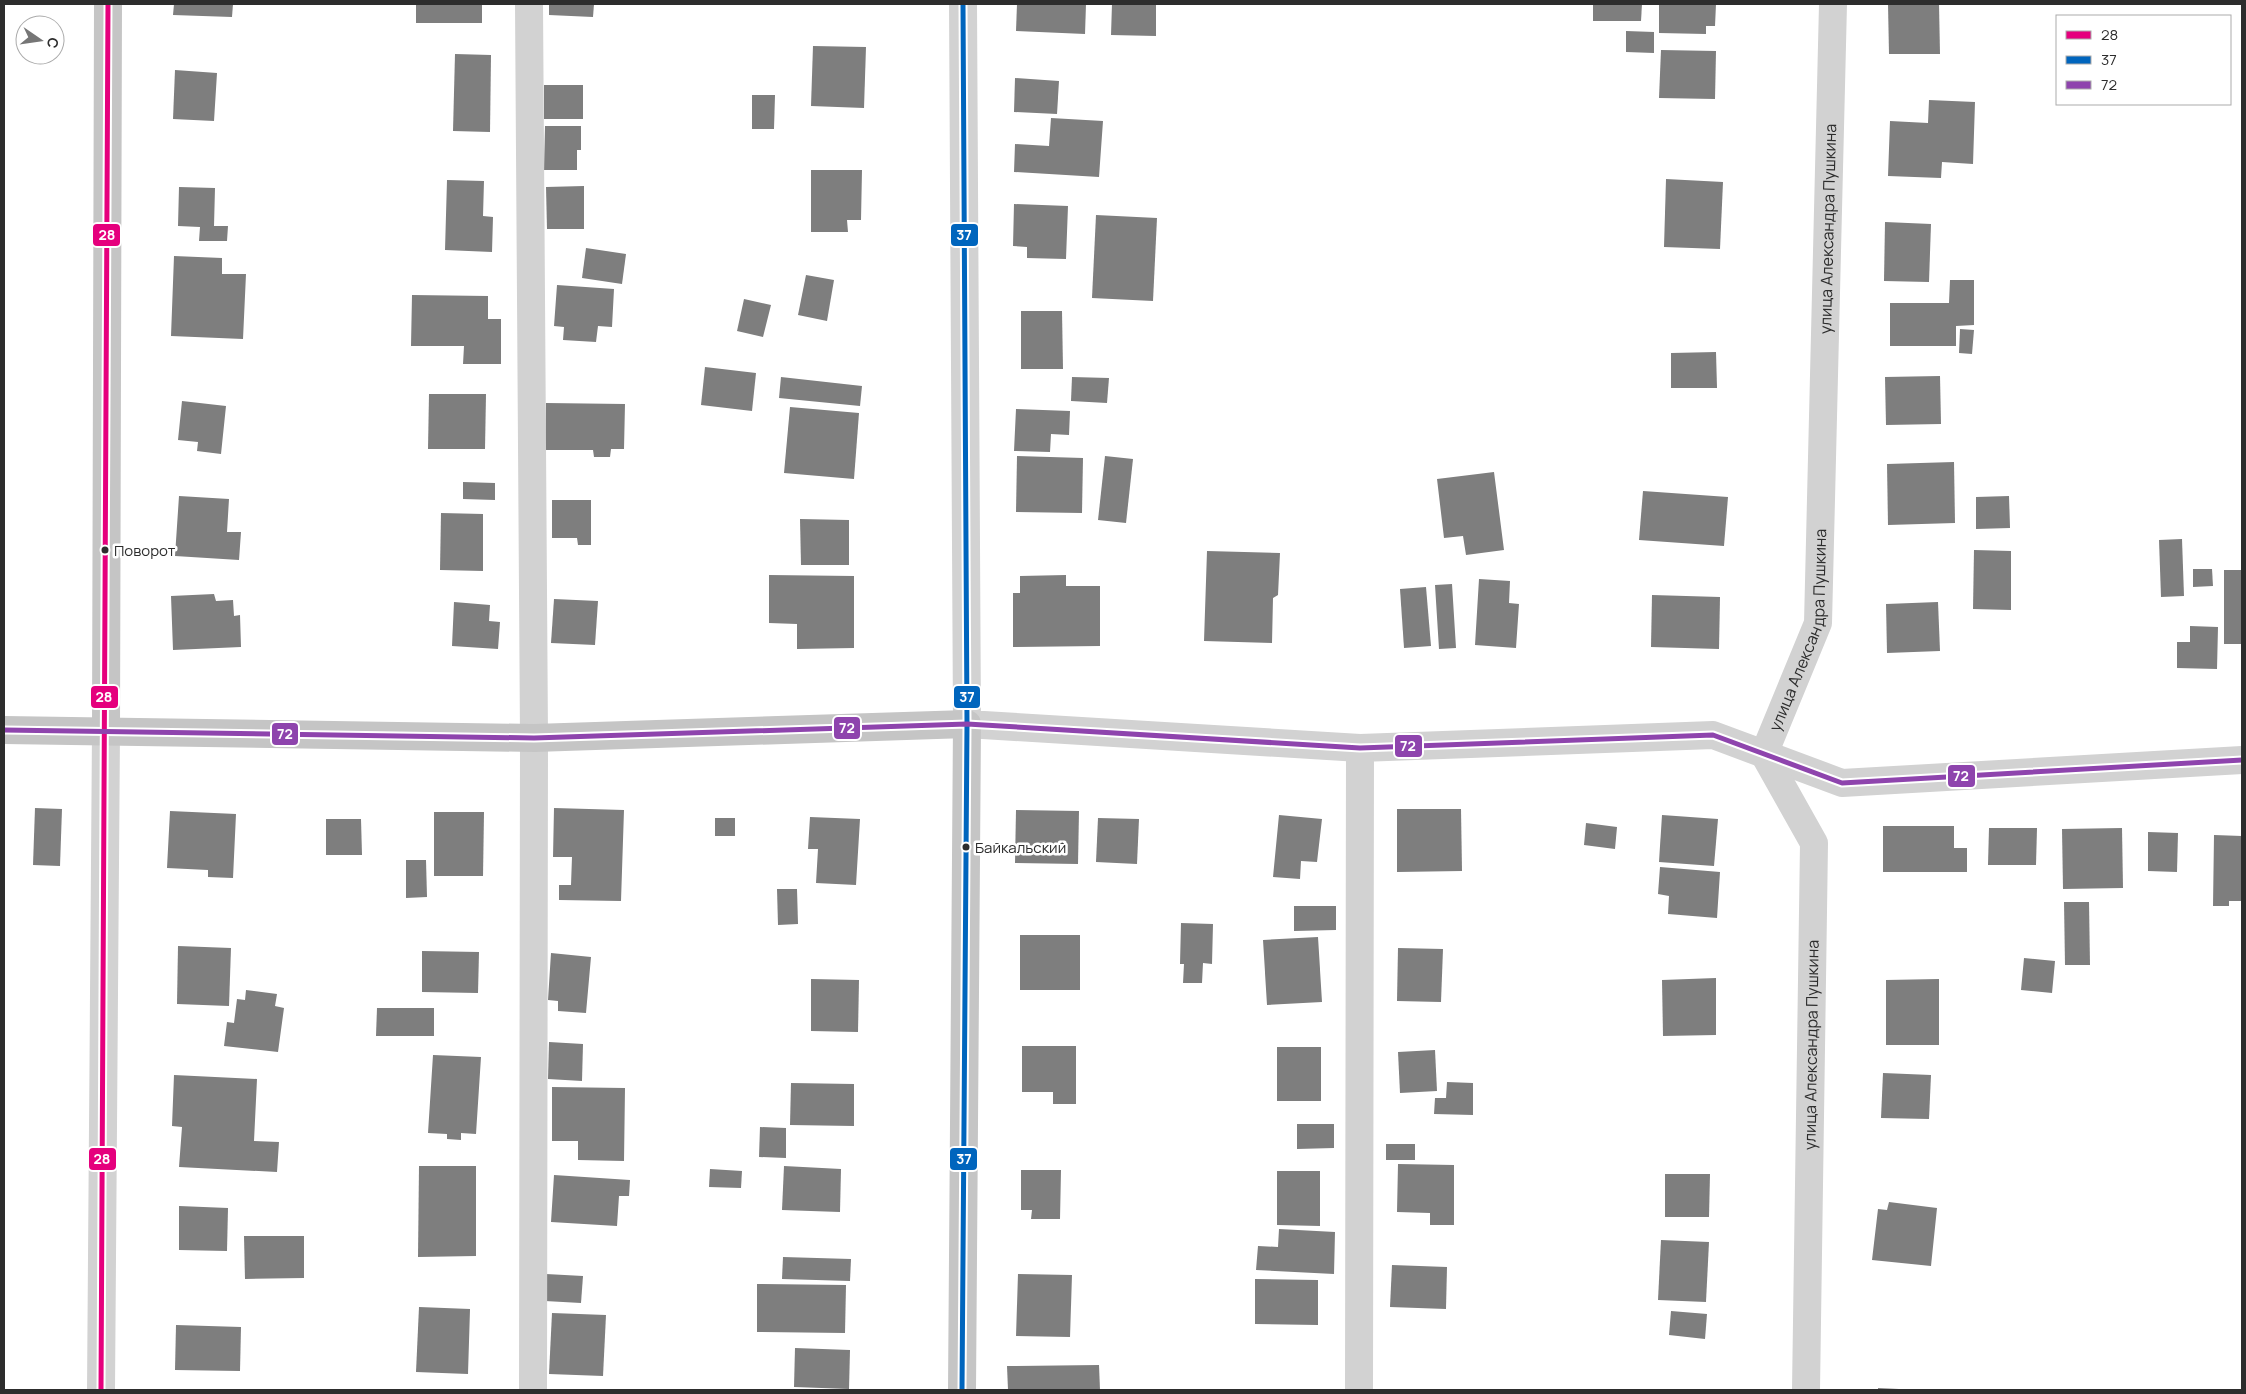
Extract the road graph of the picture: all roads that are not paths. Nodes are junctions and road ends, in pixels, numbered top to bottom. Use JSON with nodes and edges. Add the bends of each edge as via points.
{"nodes":[{"id":1,"x":108,"y":4,"type":"edge"},
{"id":2,"x":529,"y":4,"type":"edge"},
{"id":3,"x":963,"y":4,"type":"edge"},
{"id":4,"x":1833,"y":4,"type":"edge"},
{"id":5,"x":967,"y":724,"type":"junction"},
{"id":6,"x":4,"y":730,"type":"edge"},
{"id":7,"x":106,"y":731,"type":"junction"},
{"id":8,"x":534,"y":738,"type":"junction"},
{"id":9,"x":1360,"y":748,"type":"junction"},
{"id":10,"x":1764,"y":754,"type":"junction"},
{"id":11,"x":2242,"y":760,"type":"edge"},
{"id":12,"x":101,"y":1390,"type":"edge"},
{"id":13,"x":533,"y":1390,"type":"edge"},
{"id":14,"x":962,"y":1390,"type":"edge"},
{"id":15,"x":1359,"y":1390,"type":"edge"},
{"id":16,"x":1806,"y":1390,"type":"edge"}],
"edges":[{"from":1,"to":7,"type":"main road"},
{"from":2,"to":8,"type":"street"},
{"from":3,"to":5,"type":"street"},
{"from":4,"to":10,"type":"street","name":"улица Александра Пушкина","via":[[1818,623]]},
{"from":5,"to":8,"type":"main road"},
{"from":5,"to":9,"type":"street"},
{"from":5,"to":14,"type":"main road"},
{"from":6,"to":7,"type":"main road"},
{"from":7,"to":8,"type":"main road"},
{"from":7,"to":12,"type":"street"},
{"from":8,"to":13,"type":"street"},
{"from":9,"to":10,"type":"street","via":[[1713,735]]},
{"from":9,"to":15,"type":"street"},
{"from":10,"to":11,"type":"street","via":[[1842,783]]},
{"from":10,"to":16,"type":"street","name":"улица Александра Пушкина","via":[[1814,843]]}]}
